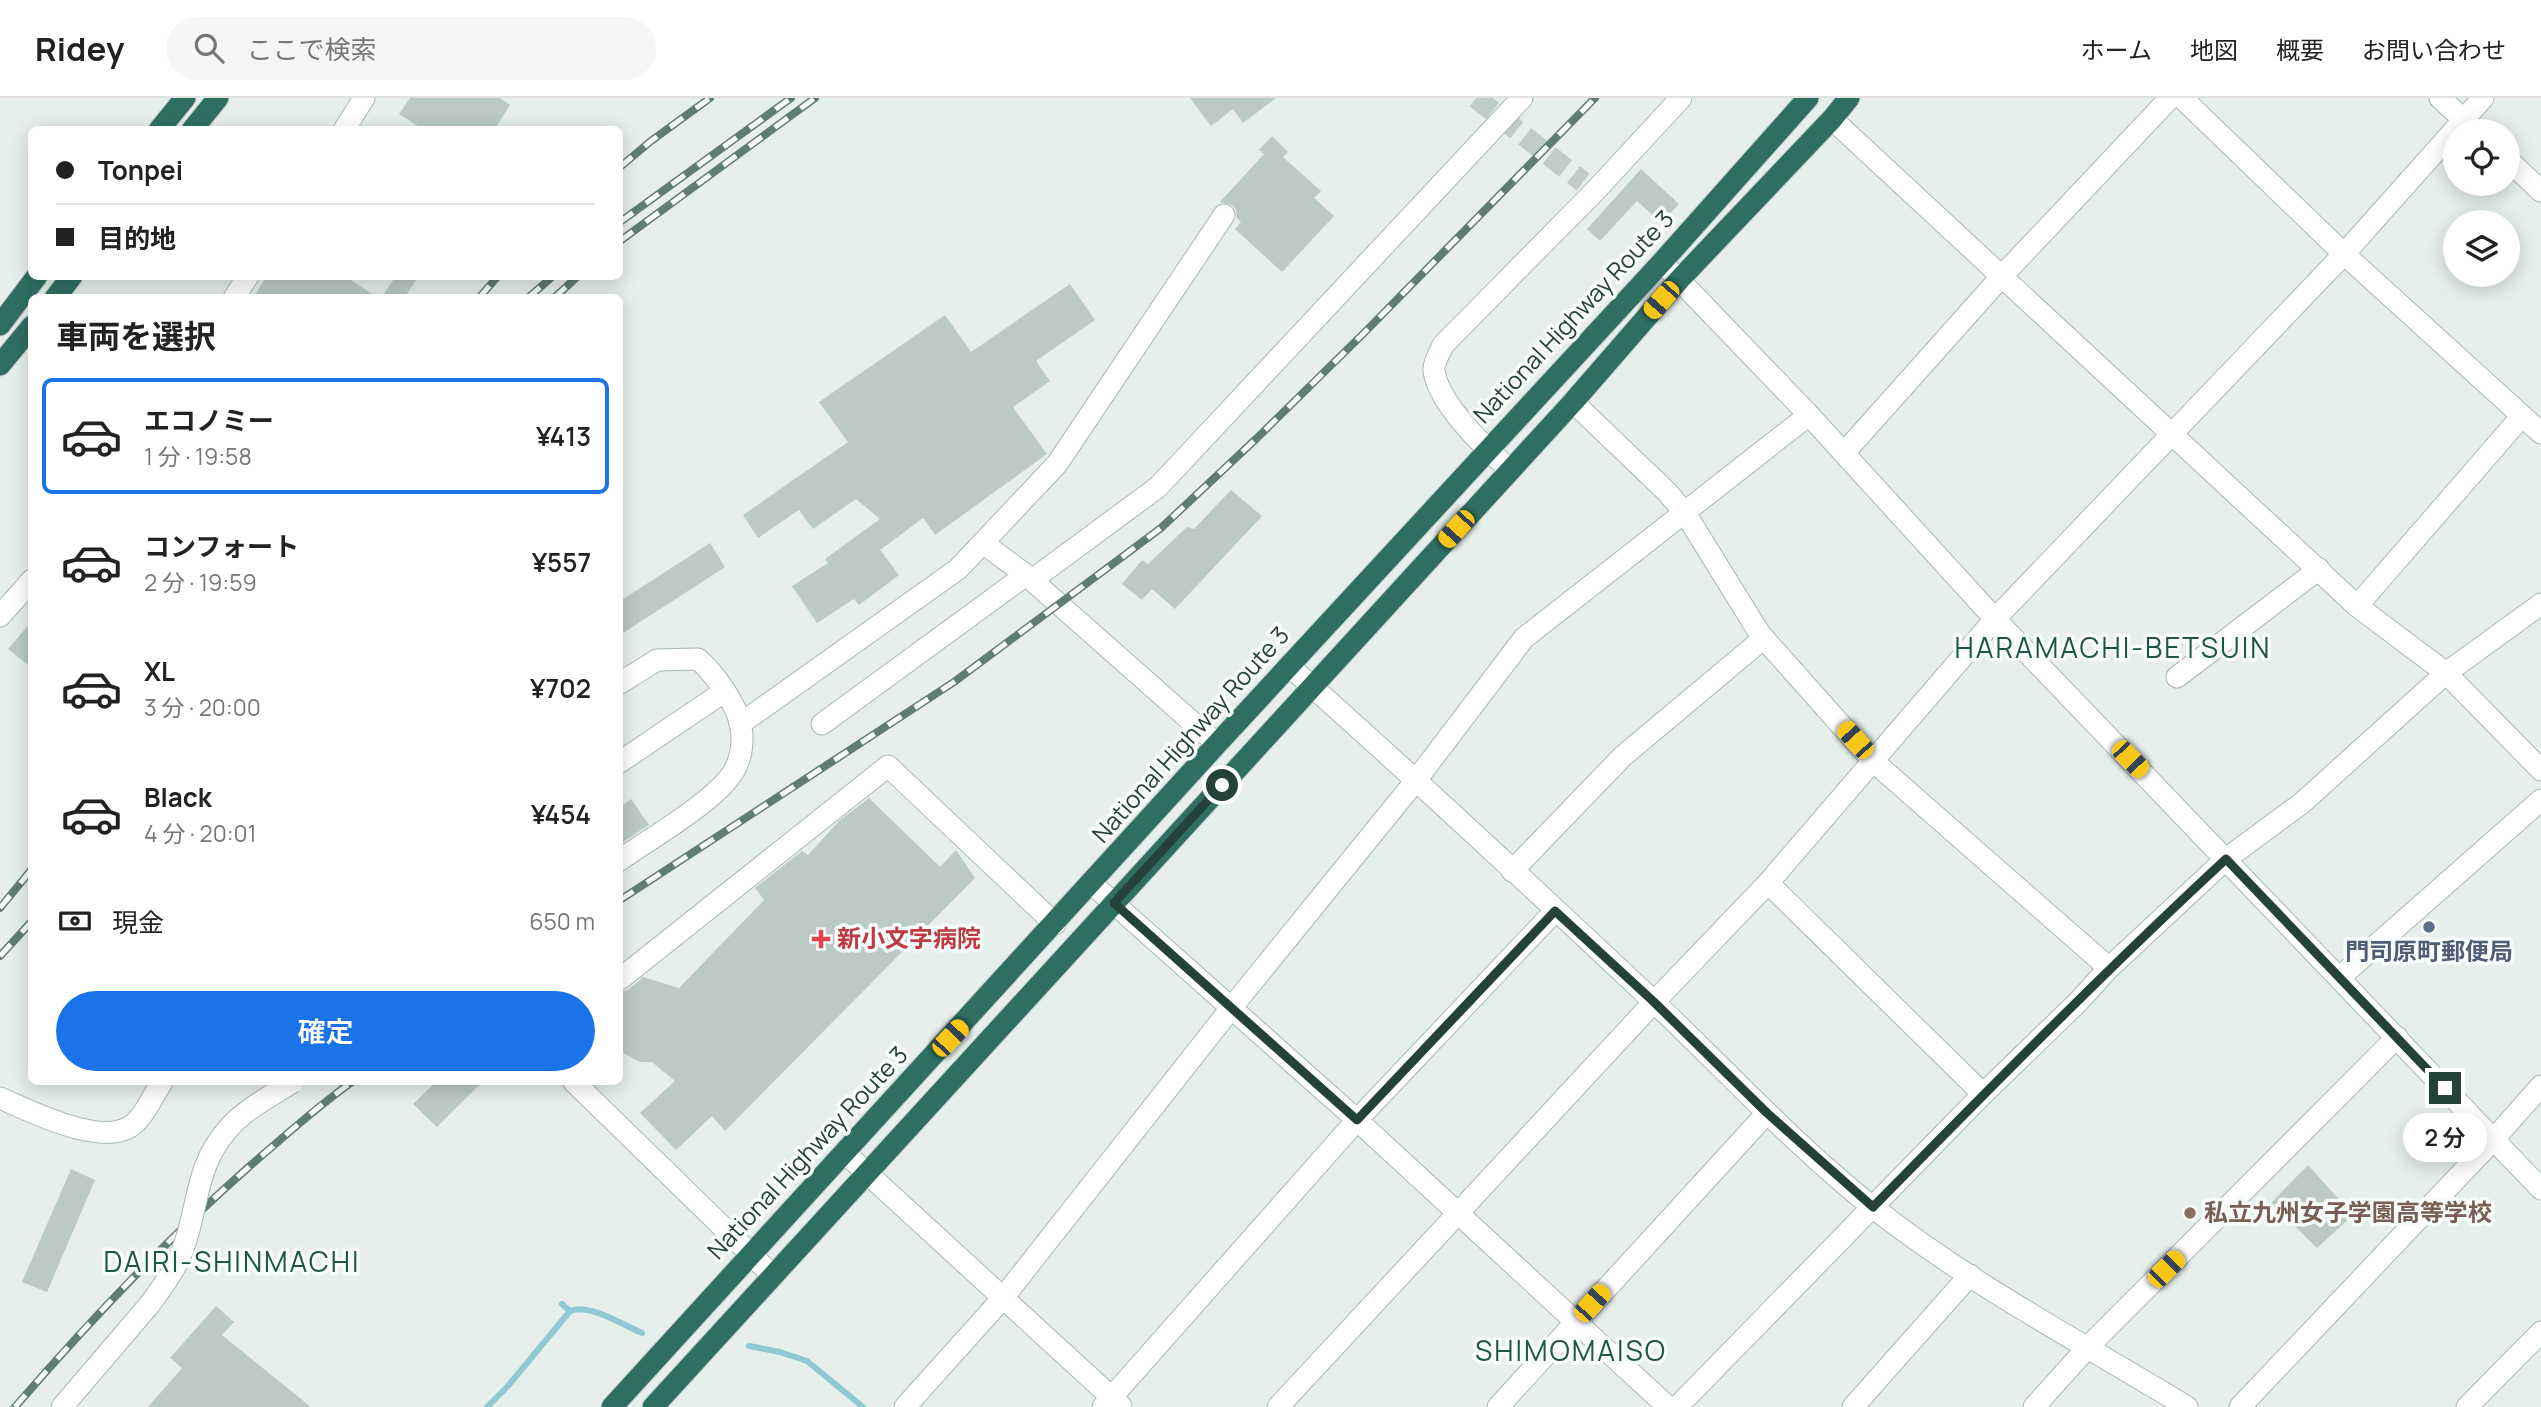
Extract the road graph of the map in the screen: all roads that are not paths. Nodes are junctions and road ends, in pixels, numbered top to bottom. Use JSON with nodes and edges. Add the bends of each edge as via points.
{"nodes":[{"id":1,"x":185,"y":98,"type":"edge"},
{"id":2,"x":218,"y":98,"type":"edge"},
{"id":3,"x":364,"y":98,"type":"edge"},
{"id":4,"x":1522,"y":98,"type":"edge"},
{"id":5,"x":1681,"y":98,"type":"edge"},
{"id":6,"x":1808,"y":98,"type":"edge"},
{"id":7,"x":1849,"y":98,"type":"edge"},
{"id":8,"x":2170,"y":98,"type":"edge"},
{"id":9,"x":2182,"y":98,"type":"edge"},
{"id":10,"x":2440,"y":98,"type":"edge"},
{"id":11,"x":2483,"y":98,"type":"edge"},
{"id":12,"x":1832,"y":119,"type":"junction"},
{"id":13,"x":2463,"y":119,"type":"edge"},
{"id":14,"x":2473,"y":119,"type":"edge"},
{"id":15,"x":162,"y":126,"type":"edge"},
{"id":16,"x":195,"y":126,"type":"edge"},
{"id":17,"x":346,"y":126,"type":"edge"},
{"id":18,"x":2443,"y":153,"type":"edge"},
{"id":19,"x":2520,"y":171,"type":"edge"},
{"id":20,"x":2541,"y":191,"type":"edge"},
{"id":21,"x":1224,"y":215,"type":"dead end"},
{"id":22,"x":2344,"y":254,"type":"junction"},
{"id":23,"x":1662,"y":262,"type":"junction"},
{"id":24,"x":2002,"y":276,"type":"junction"},
{"id":25,"x":34,"y":280,"type":"edge"},
{"id":26,"x":69,"y":280,"type":"edge"},
{"id":27,"x":1679,"y":280,"type":"junction"},
{"id":28,"x":58,"y":294,"type":"edge"},
{"id":29,"x":0,"y":325,"type":"edge"},
{"id":30,"x":28,"y":331,"type":"edge"},
{"id":31,"x":0,"y":365,"type":"edge"},
{"id":32,"x":1573,"y":402,"type":"junction"},
{"id":33,"x":1809,"y":415,"type":"junction"},
{"id":34,"x":2522,"y":416,"type":"junction"},
{"id":35,"x":2173,"y":432,"type":"junction"},
{"id":36,"x":2541,"y":433,"type":"edge"},
{"id":37,"x":1487,"y":450,"type":"junction"},
{"id":38,"x":1844,"y":453,"type":"junction"},
{"id":39,"x":1510,"y":470,"type":"junction"},
{"id":40,"x":1685,"y":513,"type":"junction"},
{"id":41,"x":983,"y":543,"type":"junction"},
{"id":42,"x":2319,"y":569,"type":"junction"},
{"id":43,"x":1029,"y":577,"type":"junction"},
{"id":44,"x":28,"y":584,"type":"edge"},
{"id":45,"x":2541,"y":604,"type":"edge"},
{"id":46,"x":2357,"y":606,"type":"junction"},
{"id":47,"x":0,"y":616,"type":"edge"},
{"id":48,"x":1995,"y":619,"type":"junction"},
{"id":49,"x":1764,"y":638,"type":"junction"},
{"id":50,"x":1289,"y":666,"type":"junction"},
{"id":51,"x":2446,"y":673,"type":"junction"},
{"id":52,"x":2177,"y":677,"type":"dead end"},
{"id":53,"x":623,"y":681,"type":"edge"},
{"id":54,"x":1312,"y":686,"type":"junction"},
{"id":55,"x":725,"y":691,"type":"junction"},
{"id":56,"x":740,"y":724,"type":"junction"},
{"id":57,"x":822,"y":724,"type":"dead end"},
{"id":58,"x":1217,"y":744,"type":"junction"},
{"id":59,"x":623,"y":760,"type":"edge"},
{"id":60,"x":1873,"y":761,"type":"junction"},
{"id":61,"x":2541,"y":770,"type":"edge"},
{"id":62,"x":1417,"y":779,"type":"junction"},
{"id":63,"x":2541,"y":800,"type":"edge"},
{"id":64,"x":623,"y":858,"type":"edge"},
{"id":65,"x":2226,"y":859,"type":"junction"},
{"id":66,"x":1512,"y":871,"type":"junction"},
{"id":67,"x":1091,"y":883,"type":"junction"},
{"id":68,"x":1768,"y":883,"type":"junction"},
{"id":69,"x":1114,"y":903,"type":"junction"},
{"id":70,"x":1555,"y":911,"type":"junction"},
{"id":71,"x":1055,"y":924,"type":"junction"},
{"id":72,"x":2109,"y":968,"type":"junction"},
{"id":73,"x":623,"y":976,"type":"edge"},
{"id":74,"x":2340,"y":977,"type":"junction"},
{"id":75,"x":1654,"y":1002,"type":"junction"},
{"id":76,"x":1232,"y":1007,"type":"junction"},
{"id":77,"x":2397,"y":1037,"type":"junction"},
{"id":78,"x":160,"y":1085,"type":"edge"},
{"id":79,"x":288,"y":1085,"type":"edge"},
{"id":80,"x":577,"y":1085,"type":"edge"},
{"id":81,"x":2541,"y":1086,"type":"edge"},
{"id":82,"x":1983,"y":1094,"type":"junction"},
{"id":83,"x":0,"y":1098,"type":"edge"},
{"id":84,"x":1767,"y":1113,"type":"junction"},
{"id":85,"x":1357,"y":1120,"type":"junction"},
{"id":86,"x":2494,"y":1139,"type":"junction"},
{"id":87,"x":844,"y":1152,"type":"junction"},
{"id":88,"x":867,"y":1173,"type":"junction"},
{"id":89,"x":2541,"y":1189,"type":"edge"},
{"id":90,"x":1873,"y":1207,"type":"junction"},
{"id":91,"x":1458,"y":1214,"type":"junction"},
{"id":92,"x":751,"y":1254,"type":"junction"},
{"id":93,"x":772,"y":1275,"type":"junction"},
{"id":94,"x":1970,"y":1275,"type":"junction"},
{"id":95,"x":1002,"y":1299,"type":"junction"},
{"id":96,"x":1575,"y":1322,"type":"junction"},
{"id":97,"x":2541,"y":1332,"type":"edge"},
{"id":98,"x":2088,"y":1347,"type":"junction"},
{"id":99,"x":1112,"y":1404,"type":"edge"},
{"id":100,"x":62,"y":1407,"type":"edge"},
{"id":101,"x":612,"y":1407,"type":"edge"},
{"id":102,"x":653,"y":1407,"type":"edge"},
{"id":103,"x":905,"y":1407,"type":"edge"},
{"id":104,"x":1278,"y":1407,"type":"edge"},
{"id":105,"x":1497,"y":1407,"type":"edge"},
{"id":106,"x":1668,"y":1407,"type":"edge"},
{"id":107,"x":1677,"y":1407,"type":"edge"},
{"id":108,"x":1853,"y":1407,"type":"edge"},
{"id":109,"x":2034,"y":1407,"type":"edge"},
{"id":110,"x":2187,"y":1407,"type":"edge"},
{"id":111,"x":2239,"y":1407,"type":"edge"},
{"id":112,"x":2466,"y":1407,"type":"edge"}],
"edges":[{"from":1,"to":15,"type":"highway"},
{"from":2,"to":16,"type":"highway"},
{"from":3,"to":17,"type":"street"},
{"from":4,"to":43,"type":"street","via":[[1158,487]]},
{"from":5,"to":37,"type":"street","via":[[1589,186],[1443,345],[1433,368],[1441,394]]},
{"from":6,"to":23,"type":"highway","name":"National Highway Route 3"},
{"from":7,"to":12,"type":"highway"},
{"from":8,"to":24,"type":"street"},
{"from":9,"to":22,"type":"street"},
{"from":10,"to":13,"type":"street"},
{"from":11,"to":14,"type":"street"},
{"from":12,"to":24,"type":"street"},
{"from":12,"to":27,"type":"highway"},
{"from":18,"to":22,"type":"street"},
{"from":19,"to":20,"type":"street"},
{"from":21,"to":41,"type":"street","via":[[1057,464]]},
{"from":22,"to":34,"type":"street"},
{"from":22,"to":35,"type":"street"},
{"from":23,"to":27,"type":"street"},
{"from":23,"to":37,"type":"highway","name":"National Highway Route 3"},
{"from":24,"to":35,"type":"street"},
{"from":24,"to":38,"type":"street"},
{"from":25,"to":29,"type":"highway"},
{"from":26,"to":28,"type":"highway"},
{"from":27,"to":32,"type":"highway"},
{"from":27,"to":33,"type":"street"},
{"from":30,"to":31,"type":"highway"},
{"from":32,"to":39,"type":"highway"},
{"from":32,"to":40,"type":"street"},
{"from":33,"to":38,"type":"street"},
{"from":33,"to":40,"type":"street"},
{"from":34,"to":36,"type":"street"},
{"from":34,"to":46,"type":"street"},
{"from":35,"to":42,"type":"street"},
{"from":35,"to":48,"type":"street"},
{"from":37,"to":39,"type":"street"},
{"from":37,"to":50,"type":"highway","name":"National Highway Route 3"},
{"from":38,"to":48,"type":"street"},
{"from":39,"to":54,"type":"highway"},
{"from":40,"to":49,"type":"street"},
{"from":40,"to":62,"type":"street","via":[[1524,638]]},
{"from":41,"to":43,"type":"street"},
{"from":41,"to":56,"type":"street","via":[[958,569]]},
{"from":42,"to":46,"type":"street"},
{"from":42,"to":52,"type":"street"},
{"from":43,"to":57,"type":"street"},
{"from":43,"to":58,"type":"street"},
{"from":44,"to":47,"type":"street"},
{"from":45,"to":51,"type":"street"},
{"from":46,"to":51,"type":"street"},
{"from":48,"to":60,"type":"street"},
{"from":48,"to":65,"type":"street"},
{"from":49,"to":60,"type":"street"},
{"from":49,"to":66,"type":"street","via":[[1623,756]]},
{"from":50,"to":54,"type":"street"},
{"from":50,"to":58,"type":"highway","name":"National Highway Route 3"},
{"from":51,"to":61,"type":"street"},
{"from":51,"to":65,"type":"street","via":[[2302,803]]},
{"from":53,"to":55,"type":"street","via":[[657,660],[698,659]]},
{"from":54,"to":62,"type":"street"},
{"from":54,"to":69,"type":"highway"},
{"from":55,"to":56,"type":"street"},
{"from":55,"to":59,"type":"street"},
{"from":56,"to":64,"type":"street","via":[[743,743],[736,769],[712,795]]},
{"from":58,"to":67,"type":"highway","name":"National Highway Route 3"},
{"from":60,"to":68,"type":"street"},
{"from":60,"to":72,"type":"street"},
{"from":62,"to":66,"type":"street"},
{"from":62,"to":76,"type":"street"},
{"from":63,"to":74,"type":"street"},
{"from":65,"to":72,"type":"street"},
{"from":65,"to":74,"type":"street"},
{"from":66,"to":70,"type":"street"},
{"from":67,"to":69,"type":"street"},
{"from":67,"to":71,"type":"highway","name":"National Highway Route 3"},
{"from":68,"to":75,"type":"street"},
{"from":68,"to":82,"type":"street"},
{"from":69,"to":76,"type":"street"},
{"from":69,"to":88,"type":"highway"},
{"from":70,"to":75,"type":"street"},
{"from":70,"to":85,"type":"street"},
{"from":71,"to":73,"type":"street","via":[[888,766]]},
{"from":71,"to":87,"type":"highway","name":"National Highway Route 3"},
{"from":72,"to":82,"type":"street"},
{"from":74,"to":77,"type":"street"},
{"from":75,"to":84,"type":"street"},
{"from":75,"to":91,"type":"street"},
{"from":76,"to":85,"type":"street"},
{"from":76,"to":95,"type":"street"},
{"from":77,"to":86,"type":"street"},
{"from":77,"to":98,"type":"street"},
{"from":78,"to":83,"type":"street","via":[[134,1124],[109,1133],[66,1126]]},
{"from":79,"to":100,"type":"street","bridge":true,"via":[[247,1112],[209,1155],[173,1272]]},
{"from":80,"to":92,"type":"street"},
{"from":81,"to":86,"type":"street"},
{"from":82,"to":90,"type":"street"},
{"from":84,"to":90,"type":"street"},
{"from":84,"to":96,"type":"street"},
{"from":85,"to":91,"type":"street"},
{"from":85,"to":99,"type":"street"},
{"from":86,"to":89,"type":"street"},
{"from":86,"to":111,"type":"street"},
{"from":87,"to":88,"type":"street"},
{"from":87,"to":92,"type":"highway","name":"National Highway Route 3"},
{"from":88,"to":93,"type":"highway"},
{"from":88,"to":95,"type":"street"},
{"from":90,"to":94,"type":"street"},
{"from":90,"to":107,"type":"street"},
{"from":91,"to":96,"type":"street"},
{"from":91,"to":104,"type":"street"},
{"from":92,"to":93,"type":"street"},
{"from":92,"to":101,"type":"highway","name":"National Highway Route 3"},
{"from":93,"to":102,"type":"highway"},
{"from":94,"to":98,"type":"street"},
{"from":94,"to":108,"type":"street"},
{"from":95,"to":99,"type":"street"},
{"from":95,"to":103,"type":"street"},
{"from":96,"to":105,"type":"street"},
{"from":96,"to":106,"type":"street"},
{"from":97,"to":112,"type":"street"},
{"from":98,"to":109,"type":"street"},
{"from":98,"to":110,"type":"street"}]}
